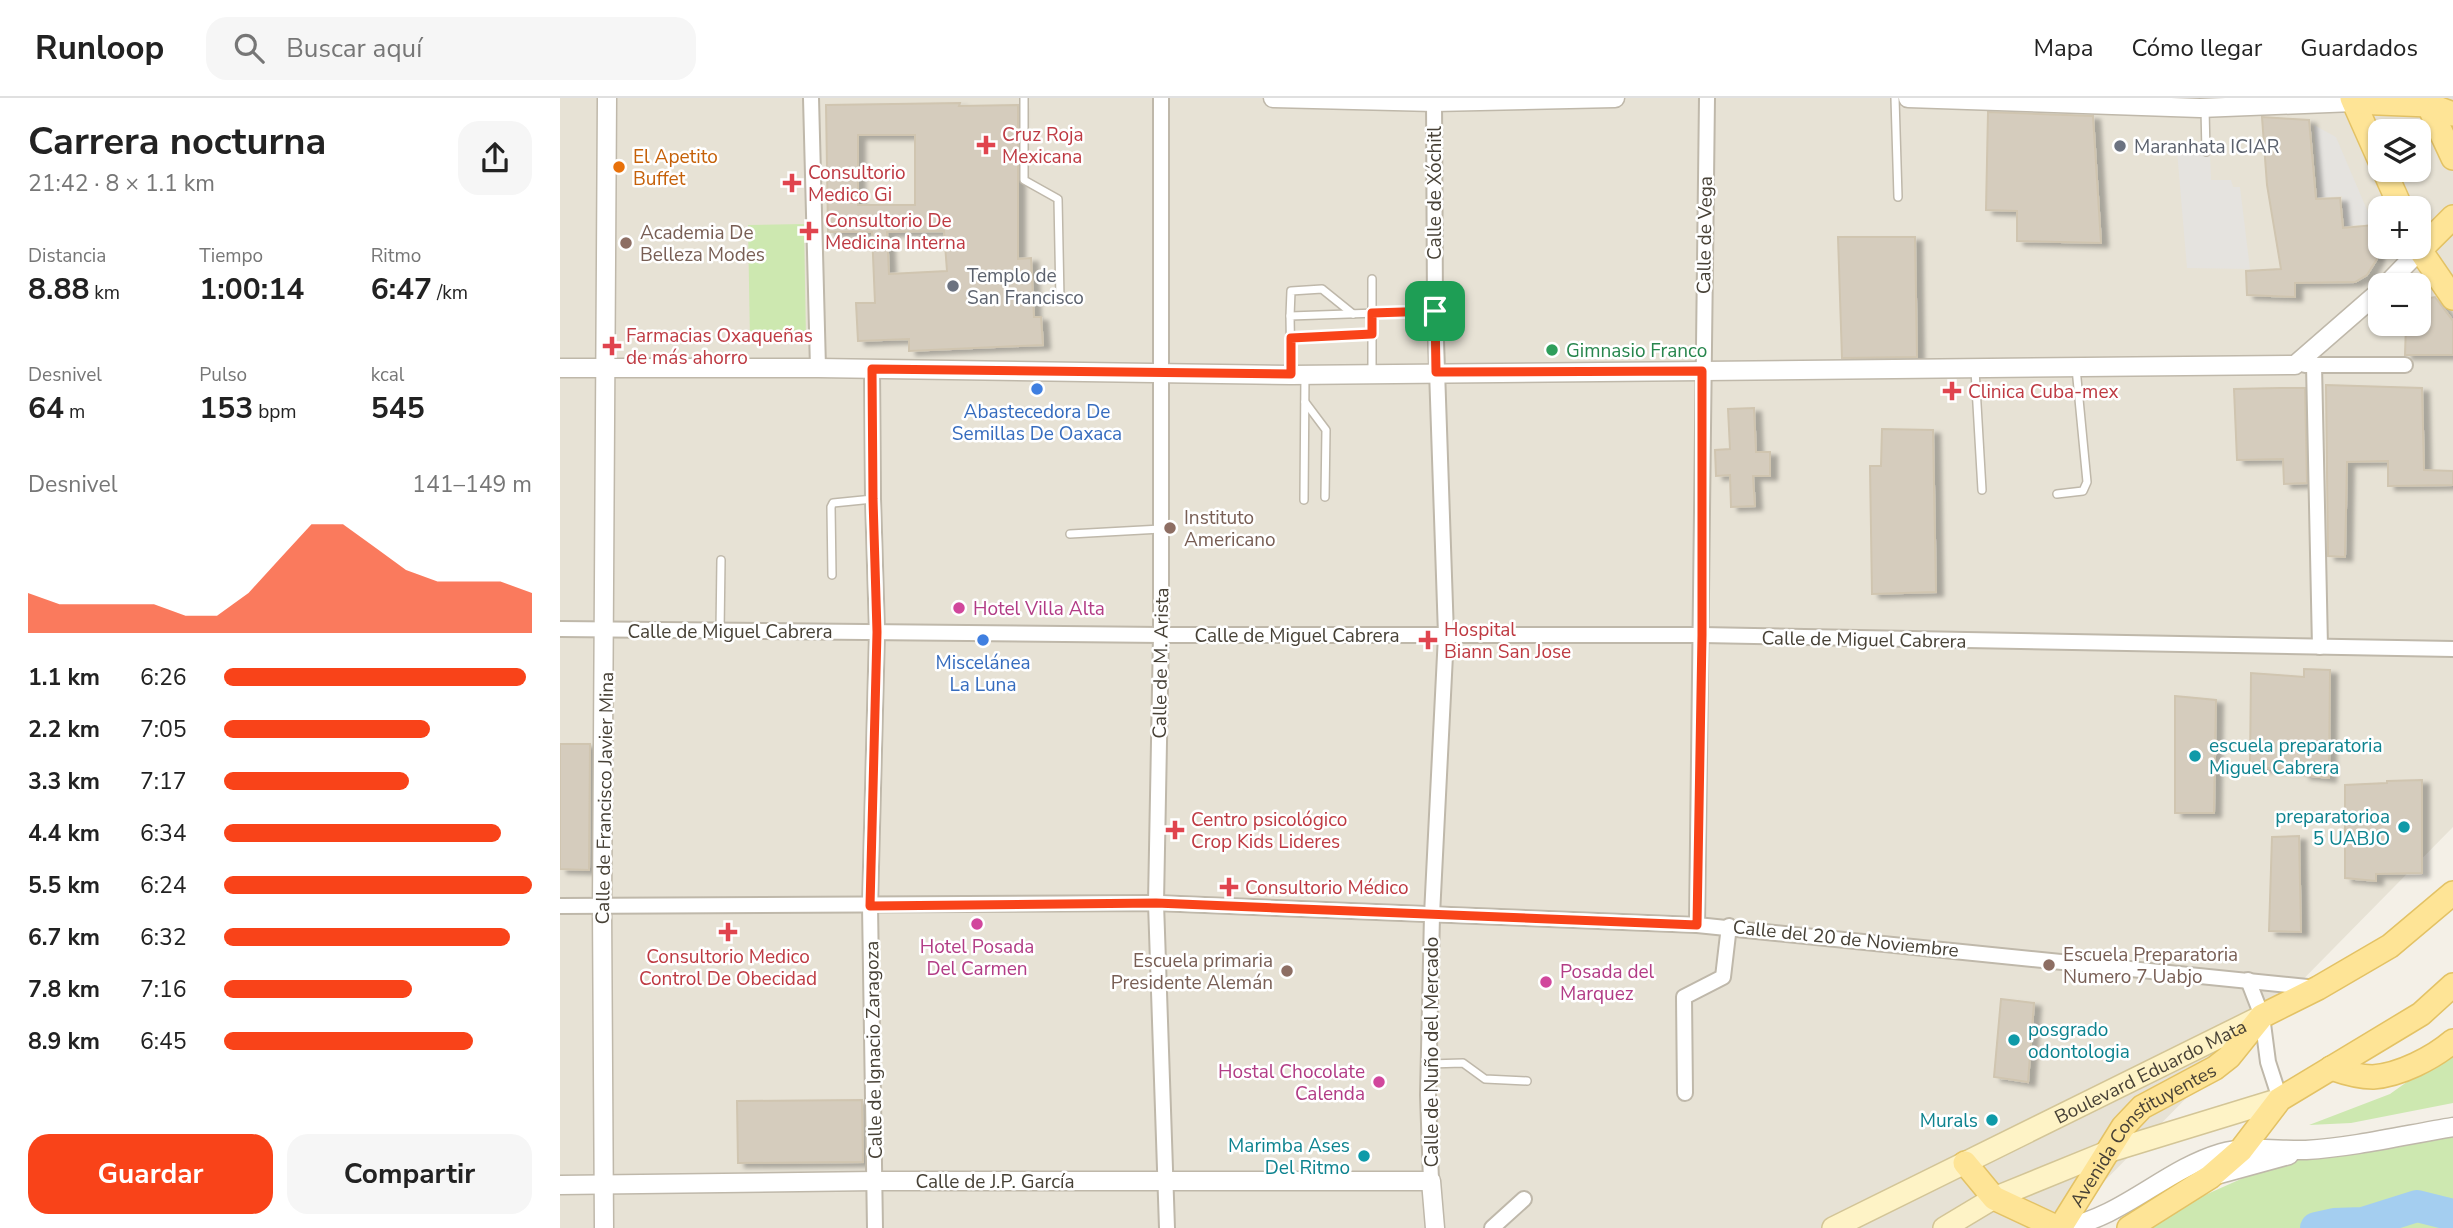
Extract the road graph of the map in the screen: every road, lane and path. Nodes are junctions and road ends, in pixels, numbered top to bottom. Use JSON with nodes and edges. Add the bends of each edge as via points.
{"nodes":[{"id":1,"x":607,"y":98,"type":"edge"},
{"id":2,"x":811,"y":98,"type":"edge"},
{"id":3,"x":1024,"y":98,"type":"edge"},
{"id":4,"x":1161,"y":98,"type":"edge"},
{"id":5,"x":1273,"y":98,"type":"edge"},
{"id":6,"x":1615,"y":98,"type":"edge"},
{"id":7,"x":1707,"y":98,"type":"edge"},
{"id":8,"x":1895,"y":98,"type":"edge"},
{"id":9,"x":1908,"y":98,"type":"edge"},
{"id":10,"x":1434,"y":100,"type":"edge"},
{"id":11,"x":2032,"y":100,"type":"edge"},
{"id":12,"x":2353,"y":100,"type":"edge"},
{"id":13,"x":2425,"y":100,"type":"edge"},
{"id":14,"x":2205,"y":108,"type":"junction"},
{"id":15,"x":2453,"y":114,"type":"edge"},
{"id":16,"x":2368,"y":134,"type":"edge"},
{"id":17,"x":2206,"y":152,"type":"dead end"},
{"id":18,"x":2453,"y":158,"type":"edge"},
{"id":19,"x":1898,"y":197,"type":"dead end"},
{"id":20,"x":2453,"y":217,"type":"edge"},
{"id":21,"x":2431,"y":237,"type":"edge"},
{"id":22,"x":2409,"y":259,"type":"edge"},
{"id":23,"x":2426,"y":259,"type":"edge"},
{"id":24,"x":2397,"y":273,"type":"edge"},
{"id":25,"x":1371,"y":278,"type":"dead end"},
{"id":26,"x":2453,"y":298,"type":"edge"},
{"id":27,"x":1059,"y":299,"type":"dead end"},
{"id":28,"x":2368,"y":301,"type":"edge"},
{"id":29,"x":1435,"y":311,"type":"junction"},
{"id":30,"x":1372,"y":313,"type":"junction"},
{"id":31,"x":1353,"y":314,"type":"junction"},
{"id":32,"x":1290,"y":316,"type":"junction"},
{"id":33,"x":1372,"y":334,"type":"junction"},
{"id":34,"x":1291,"y":338,"type":"junction"},
{"id":35,"x":2295,"y":365,"type":"junction"},
{"id":36,"x":2314,"y":365,"type":"junction"},
{"id":37,"x":2405,"y":365,"type":"dead end"},
{"id":38,"x":2076,"y":367,"type":"junction"},
{"id":39,"x":560,"y":368,"type":"edge"},
{"id":40,"x":818,"y":368,"type":"junction"},
{"id":41,"x":604,"y":369,"type":"junction"},
{"id":42,"x":872,"y":369,"type":"junction"},
{"id":43,"x":1975,"y":369,"type":"junction"},
{"id":44,"x":1702,"y":371,"type":"junction"},
{"id":45,"x":1162,"y":372,"type":"junction"},
{"id":46,"x":1436,"y":372,"type":"junction"},
{"id":47,"x":1298,"y":374,"type":"junction"},
{"id":48,"x":1372,"y":374,"type":"junction"},
{"id":49,"x":1305,"y":402,"type":"junction"},
{"id":50,"x":1982,"y":490,"type":"dead end"},
{"id":51,"x":2057,"y":494,"type":"dead end"},
{"id":52,"x":1325,"y":498,"type":"dead end"},
{"id":53,"x":873,"y":499,"type":"junction"},
{"id":54,"x":1304,"y":500,"type":"dead end"},
{"id":55,"x":1161,"y":530,"type":"junction"},
{"id":56,"x":1070,"y":534,"type":"dead end"},
{"id":57,"x":721,"y":560,"type":"dead end"},
{"id":58,"x":832,"y":575,"type":"dead end"},
{"id":59,"x":560,"y":629,"type":"edge"},
{"id":60,"x":605,"y":630,"type":"junction"},
{"id":61,"x":720,"y":631,"type":"junction"},
{"id":62,"x":877,"y":632,"type":"junction"},
{"id":63,"x":1161,"y":635,"type":"junction"},
{"id":64,"x":1446,"y":635,"type":"junction"},
{"id":65,"x":1702,"y":635,"type":"junction"},
{"id":66,"x":2320,"y":647,"type":"junction"},
{"id":67,"x":2453,"y":649,"type":"edge"},
{"id":68,"x":2453,"y":893,"type":"edge"},
{"id":69,"x":1156,"y":903,"type":"junction"},
{"id":70,"x":560,"y":906,"type":"edge"},
{"id":71,"x":602,"y":906,"type":"junction"},
{"id":72,"x":870,"y":906,"type":"junction"},
{"id":73,"x":1432,"y":915,"type":"junction"},
{"id":74,"x":1697,"y":925,"type":"junction"},
{"id":75,"x":1728,"y":926,"type":"junction"},
{"id":76,"x":2248,"y":980,"type":"junction"},
{"id":77,"x":2453,"y":985,"type":"edge"},
{"id":78,"x":2318,"y":988,"type":"junction"},
{"id":79,"x":2262,"y":1016,"type":"junction"},
{"id":80,"x":2453,"y":1041,"type":"edge"},
{"id":81,"x":1429,"y":1064,"type":"junction"},
{"id":82,"x":2331,"y":1068,"type":"junction"},
{"id":83,"x":1527,"y":1081,"type":"dead end"},
{"id":84,"x":1685,"y":1093,"type":"dead end"},
{"id":85,"x":2280,"y":1099,"type":"junction"},
{"id":86,"x":2453,"y":1127,"type":"edge"},
{"id":87,"x":2241,"y":1150,"type":"junction"},
{"id":88,"x":2306,"y":1150,"type":"junction"},
{"id":89,"x":2108,"y":1152,"type":"junction"},
{"id":90,"x":1965,"y":1163,"type":"junction"},
{"id":91,"x":2210,"y":1177,"type":"junction"},
{"id":92,"x":875,"y":1181,"type":"junction"},
{"id":93,"x":1166,"y":1181,"type":"junction"},
{"id":94,"x":1431,"y":1181,"type":"junction"},
{"id":95,"x":560,"y":1185,"type":"edge"},
{"id":96,"x":603,"y":1186,"type":"junction"},
{"id":97,"x":1994,"y":1198,"type":"junction"},
{"id":98,"x":1524,"y":1199,"type":"dead end"},
{"id":99,"x":604,"y":1228,"type":"edge"},
{"id":100,"x":875,"y":1228,"type":"edge"},
{"id":101,"x":1167,"y":1228,"type":"edge"},
{"id":102,"x":1436,"y":1228,"type":"edge"},
{"id":103,"x":1492,"y":1228,"type":"edge"},
{"id":104,"x":1833,"y":1228,"type":"edge"},
{"id":105,"x":1944,"y":1228,"type":"edge"},
{"id":106,"x":2060,"y":1228,"type":"edge"},
{"id":107,"x":2129,"y":1228,"type":"edge"}],
"edges":[{"from":1,"to":41,"type":"street","name":"Calle de Francisco Javier Mina"},
{"from":2,"to":40,"type":"street"},
{"from":3,"to":27,"type":"lane","via":[[1024,180],[1058,199]]},
{"from":4,"to":45,"type":"street","name":"Calle de M. Arista"},
{"from":5,"to":10,"type":"street"},
{"from":6,"to":10,"type":"street"},
{"from":7,"to":44,"type":"street","name":"Calle de Vega"},
{"from":8,"to":19,"type":"lane"},
{"from":9,"to":11,"type":"street"},
{"from":10,"to":29,"type":"street","name":"Calle de Xóchitl"},
{"from":11,"to":14,"type":"street"},
{"from":12,"to":13,"type":"main road"},
{"from":12,"to":14,"type":"street"},
{"from":12,"to":16,"type":"main road"},
{"from":13,"to":15,"type":"main road"},
{"from":13,"to":18,"type":"main road"},
{"from":14,"to":17,"type":"lane"},
{"from":20,"to":21,"type":"main road"},
{"from":22,"to":24,"type":"street"},
{"from":23,"to":26,"type":"main road"},
{"from":25,"to":30,"type":"lane"},
{"from":28,"to":35,"type":"street"},
{"from":29,"to":30,"type":"lane"},
{"from":29,"to":46,"type":"street","name":"Calle de Xóchitl"},
{"from":30,"to":31,"type":"lane"},
{"from":30,"to":33,"type":"lane"},
{"from":31,"to":32,"type":"lane"},
{"from":31,"to":32,"type":"lane","via":[[1322,289],[1291,291]]},
{"from":32,"to":34,"type":"lane"},
{"from":33,"to":34,"type":"lane"},
{"from":33,"to":48,"type":"lane"},
{"from":34,"to":47,"type":"lane"},
{"from":35,"to":36,"type":"street"},
{"from":35,"to":38,"type":"street"},
{"from":36,"to":37,"type":"street"},
{"from":36,"to":66,"type":"street"},
{"from":38,"to":43,"type":"street"},
{"from":38,"to":51,"type":"lane","via":[[2087,482],[2082,491]]},
{"from":39,"to":41,"type":"street"},
{"from":40,"to":41,"type":"street"},
{"from":40,"to":42,"type":"street"},
{"from":41,"to":60,"type":"street","name":"Calle de Francisco Javier Mina"},
{"from":42,"to":45,"type":"street"},
{"from":42,"to":53,"type":"street","name":"Calle de Ignacio Zaragoza"},
{"from":43,"to":44,"type":"street"},
{"from":43,"to":50,"type":"lane"},
{"from":44,"to":46,"type":"street"},
{"from":44,"to":65,"type":"street","name":"Calle de Vega"},
{"from":45,"to":47,"type":"street"},
{"from":45,"to":55,"type":"street","name":"Calle de M. Arista"},
{"from":46,"to":48,"type":"street"},
{"from":46,"to":64,"type":"street","name":"Calle de Nuño del Mercado"},
{"from":47,"to":48,"type":"street"},
{"from":47,"to":49,"type":"lane"},
{"from":49,"to":52,"type":"lane","via":[[1326,430]]},
{"from":49,"to":54,"type":"lane"},
{"from":53,"to":58,"type":"lane","via":[[833,503]]},
{"from":53,"to":62,"type":"street","name":"Calle de Ignacio Zaragoza"},
{"from":55,"to":56,"type":"lane"},
{"from":55,"to":63,"type":"street","name":"Calle de M. Arista"},
{"from":57,"to":61,"type":"lane"},
{"from":59,"to":60,"type":"street","name":"Calle de Miguel Cabrera"},
{"from":60,"to":61,"type":"street","name":"Calle de Miguel Cabrera"},
{"from":60,"to":71,"type":"street","name":"Calle de Francisco Javier Mina"},
{"from":61,"to":62,"type":"street","name":"Calle de Miguel Cabrera"},
{"from":62,"to":63,"type":"street","name":"Calle de Miguel Cabrera"},
{"from":62,"to":72,"type":"street","name":"Calle de Ignacio Zaragoza"},
{"from":63,"to":64,"type":"street","name":"Calle de Miguel Cabrera"},
{"from":63,"to":69,"type":"street","name":"Calle de M. Arista"},
{"from":64,"to":65,"type":"street","name":"Calle de Miguel Cabrera"},
{"from":64,"to":73,"type":"street","name":"Calle de Nuño del Mercado"},
{"from":65,"to":66,"type":"street","name":"Calle de Miguel Cabrera"},
{"from":65,"to":74,"type":"street","name":"Calle de Vega"},
{"from":66,"to":67,"type":"street","name":"Calle de Miguel Cabrera"},
{"from":68,"to":78,"type":"main road","name":"Boulevard Eduardo Mata","via":[[2390,946]]},
{"from":69,"to":72,"type":"street","name":"Calle del 20 de Noviembre"},
{"from":69,"to":73,"type":"street","name":"Calle del 20 de Noviembre"},
{"from":69,"to":93,"type":"street","name":"Calle de M. Arista"},
{"from":70,"to":71,"type":"street","name":"Calle del 20 de Noviembre"},
{"from":71,"to":72,"type":"street","name":"Calle del 20 de Noviembre"},
{"from":71,"to":96,"type":"street","name":"Calle de Francisco Javier Mina"},
{"from":72,"to":92,"type":"street","name":"Calle de Ignacio Zaragoza"},
{"from":73,"to":74,"type":"street","name":"Calle del 20 de Noviembre"},
{"from":73,"to":81,"type":"street","name":"Calle de Nuño del Mercado"},
{"from":74,"to":75,"type":"street","name":"Calle del 20 de Noviembre"},
{"from":75,"to":76,"type":"street","name":"Calle del 20 de Noviembre"},
{"from":75,"to":84,"type":"street","via":[[1723,977],[1684,997]]},
{"from":76,"to":78,"type":"street","name":"Calle del 20 de Noviembre"},
{"from":76,"to":79,"type":"street"},
{"from":77,"to":82,"type":"main road","via":[[2421,1014]]},
{"from":78,"to":79,"type":"main road","name":"Boulevard Eduardo Mata"},
{"from":79,"to":85,"type":"street","via":[[2268,1062]]},
{"from":79,"to":89,"type":"main road","name":"Avenida Constituyentes","via":[[2215,1068],[2142,1107]]},
{"from":79,"to":90,"type":"main road","name":"Boulevard Eduardo Mata"},
{"from":80,"to":82,"type":"main road","via":[[2432,1055],[2375,1077]]},
{"from":81,"to":83,"type":"lane","via":[[1464,1063],[1485,1079]]},
{"from":81,"to":94,"type":"street","name":"Calle de Nuño del Mercado"},
{"from":82,"to":85,"type":"main road"},
{"from":85,"to":87,"type":"main road"},
{"from":85,"to":89,"type":"main road"},
{"from":86,"to":88,"type":"street"},
{"from":87,"to":88,"type":"street"},
{"from":87,"to":91,"type":"main road"},
{"from":87,"to":106,"type":"street","via":[[2198,1162],[2098,1219]]},
{"from":88,"to":91,"type":"street"},
{"from":89,"to":97,"type":"main road"},
{"from":89,"to":106,"type":"main road","name":"Avenida Constituyentes"},
{"from":90,"to":97,"type":"main road"},
{"from":90,"to":104,"type":"main road","name":"Boulevard Eduardo Mata"},
{"from":91,"to":107,"type":"main road"},
{"from":92,"to":93,"type":"street","name":"Calle de J.P. García"},
{"from":92,"to":96,"type":"street","name":"Calle de J.P. García"},
{"from":92,"to":100,"type":"street","name":"Calle de Ignacio Zaragoza"},
{"from":93,"to":94,"type":"street","name":"Calle de J.P. García"},
{"from":93,"to":101,"type":"street","name":"Calle de M. Arista"},
{"from":94,"to":102,"type":"street","name":"Calle de Nuño del Mercado"},
{"from":95,"to":96,"type":"street","name":"Calle de J.P. García"},
{"from":96,"to":99,"type":"street","name":"Calle de Francisco Javier Mina"},
{"from":97,"to":105,"type":"main road"},
{"from":97,"to":106,"type":"main road"},
{"from":98,"to":103,"type":"street"}]}
